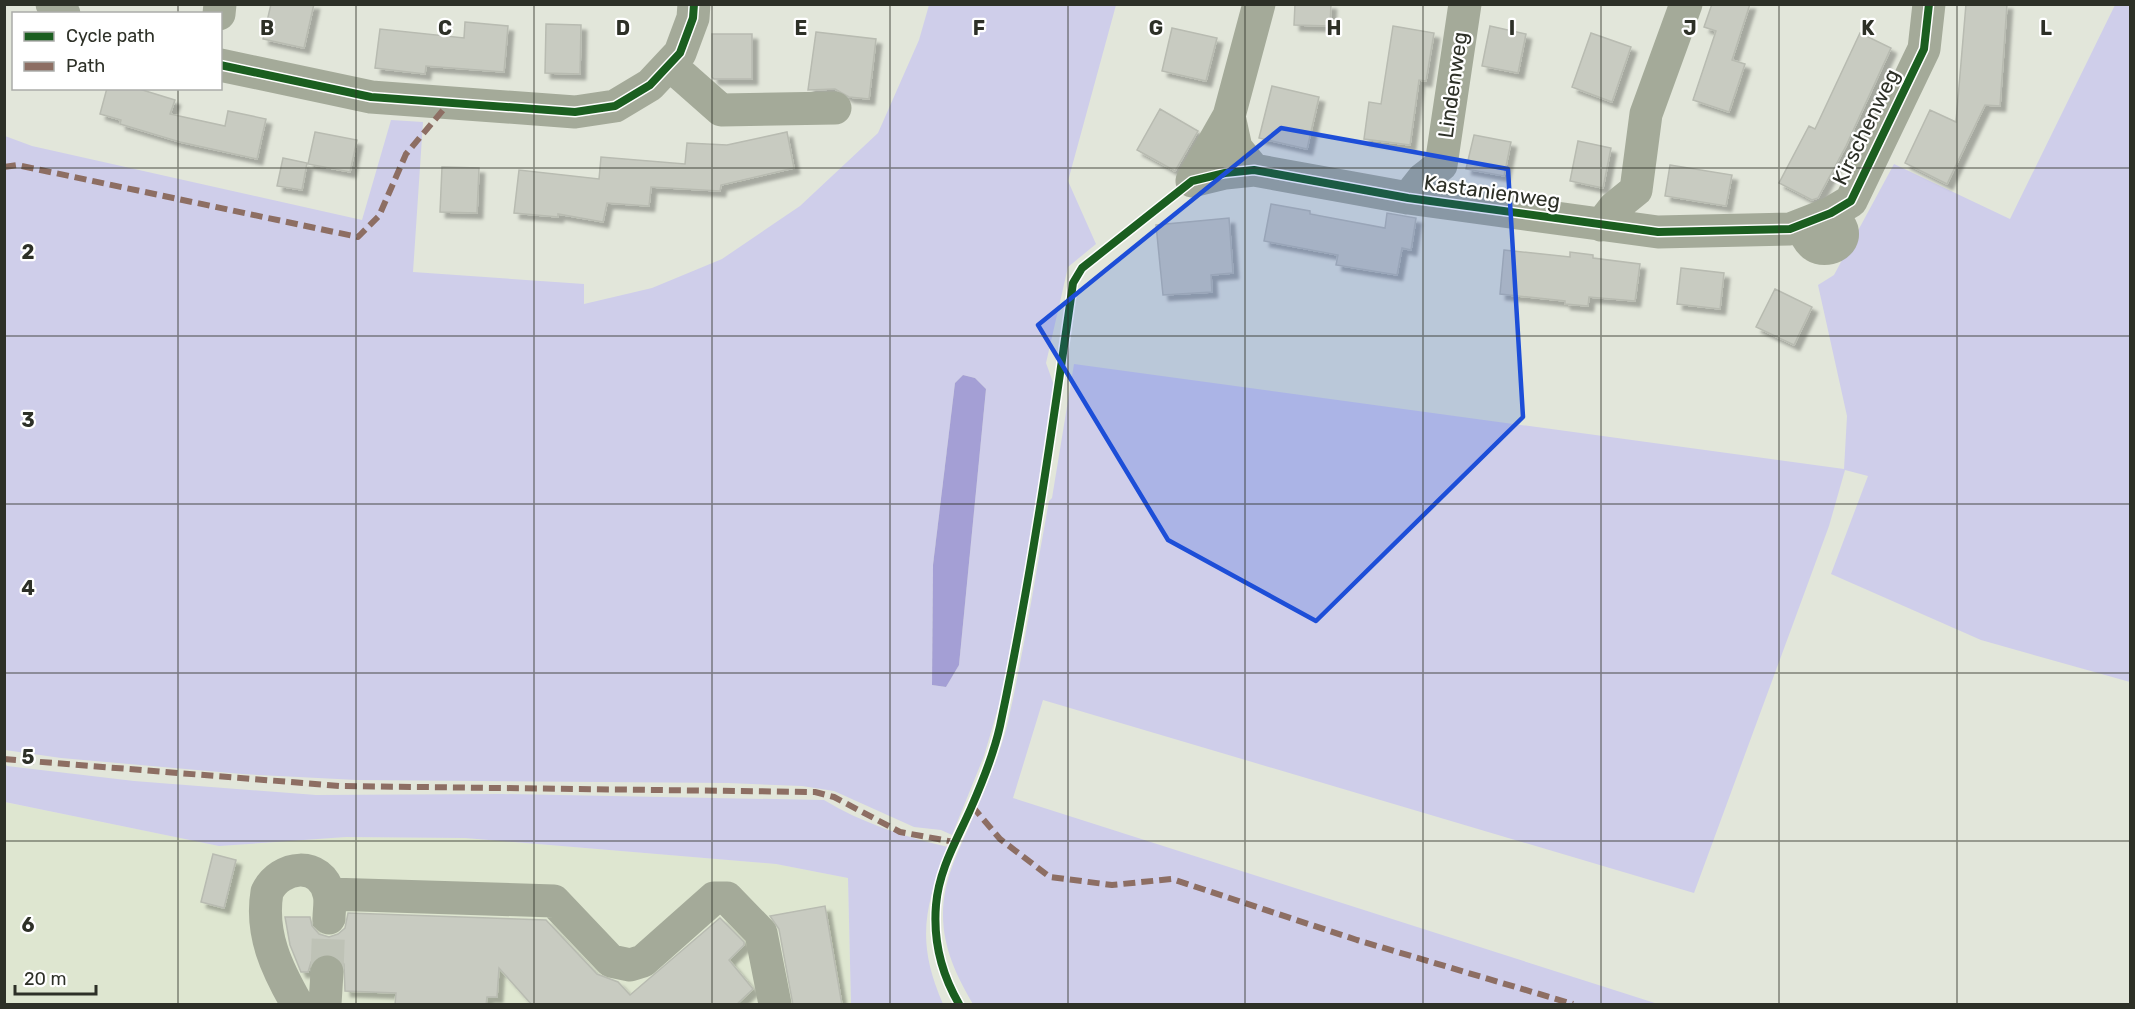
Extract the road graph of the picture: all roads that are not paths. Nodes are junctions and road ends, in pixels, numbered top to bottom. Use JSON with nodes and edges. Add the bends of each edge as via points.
{"nodes":[{"id":1,"x":694,"y":4,"type":"edge"},
{"id":2,"x":1259,"y":4,"type":"edge"},
{"id":3,"x":1465,"y":4,"type":"edge"},
{"id":4,"x":1686,"y":4,"type":"edge"},
{"id":5,"x":1929,"y":4,"type":"edge"},
{"id":6,"x":222,"y":65,"type":"edge"},
{"id":7,"x":670,"y":65,"type":"junction"},
{"id":8,"x":835,"y":108,"type":"dead end"},
{"id":9,"x":1229,"y":116,"type":"junction"},
{"id":10,"x":1441,"y":165,"type":"junction"},
{"id":11,"x":1254,"y":170,"type":"junction"},
{"id":12,"x":1636,"y":190,"type":"junction"},
{"id":13,"x":1408,"y":198,"type":"junction"},
{"id":14,"x":1464,"y":206,"type":"junction"},
{"id":15,"x":1808,"y":223,"type":"joint"},
{"id":16,"x":1601,"y":225,"type":"junction"},
{"id":17,"x":1658,"y":232,"type":"junction"},
{"id":18,"x":327,"y":972,"type":"tunnel mouth"},
{"id":19,"x":297,"y":1005,"type":"edge"},
{"id":20,"x":325,"y":1005,"type":"edge"},
{"id":21,"x":775,"y":1005,"type":"edge"}],
"edges":[{"from":1,"to":7,"type":"street","via":[[680,53]]},
{"from":2,"to":9,"type":"street"},
{"from":3,"to":10,"type":"street","name":"Lindenweg"},
{"from":4,"to":12,"type":"street","via":[[1646,114]]},
{"from":5,"to":15,"type":"street","name":"Kirschenweg","via":[[1924,49],[1851,201]]},
{"from":6,"to":7,"type":"street","via":[[370,97],[575,112],[615,106],[650,85]]},
{"from":7,"to":8,"type":"street","via":[[721,110]]},
{"from":9,"to":11,"type":"street","via":[[1236,148]]},
{"from":9,"to":11,"type":"street","name":"Kastanienweg","via":[[1192,181]]},
{"from":10,"to":13,"type":"street","name":"Lindenweg"},
{"from":10,"to":14,"type":"street","name":"Lindenweg","via":[[1454,182]]},
{"from":11,"to":13,"type":"street","name":"Kastanienweg"},
{"from":12,"to":16,"type":"street"},
{"from":12,"to":17,"type":"street"},
{"from":13,"to":14,"type":"street","name":"Kastanienweg"},
{"from":14,"to":16,"type":"street","name":"Kastanienweg"},
{"from":15,"to":17,"type":"street","name":"Kastanienweg"},
{"from":16,"to":17,"type":"street","name":"Kastanienweg"},
{"from":18,"to":20,"type":"street"},
{"from":19,"to":21,"type":"street","via":[[270,951],[267,892],[278,876],[296,870],[316,876],[329,906],[554,901],[611,961],[630,965],[643,961],[714,898],[728,898],[761,933]]}]}
